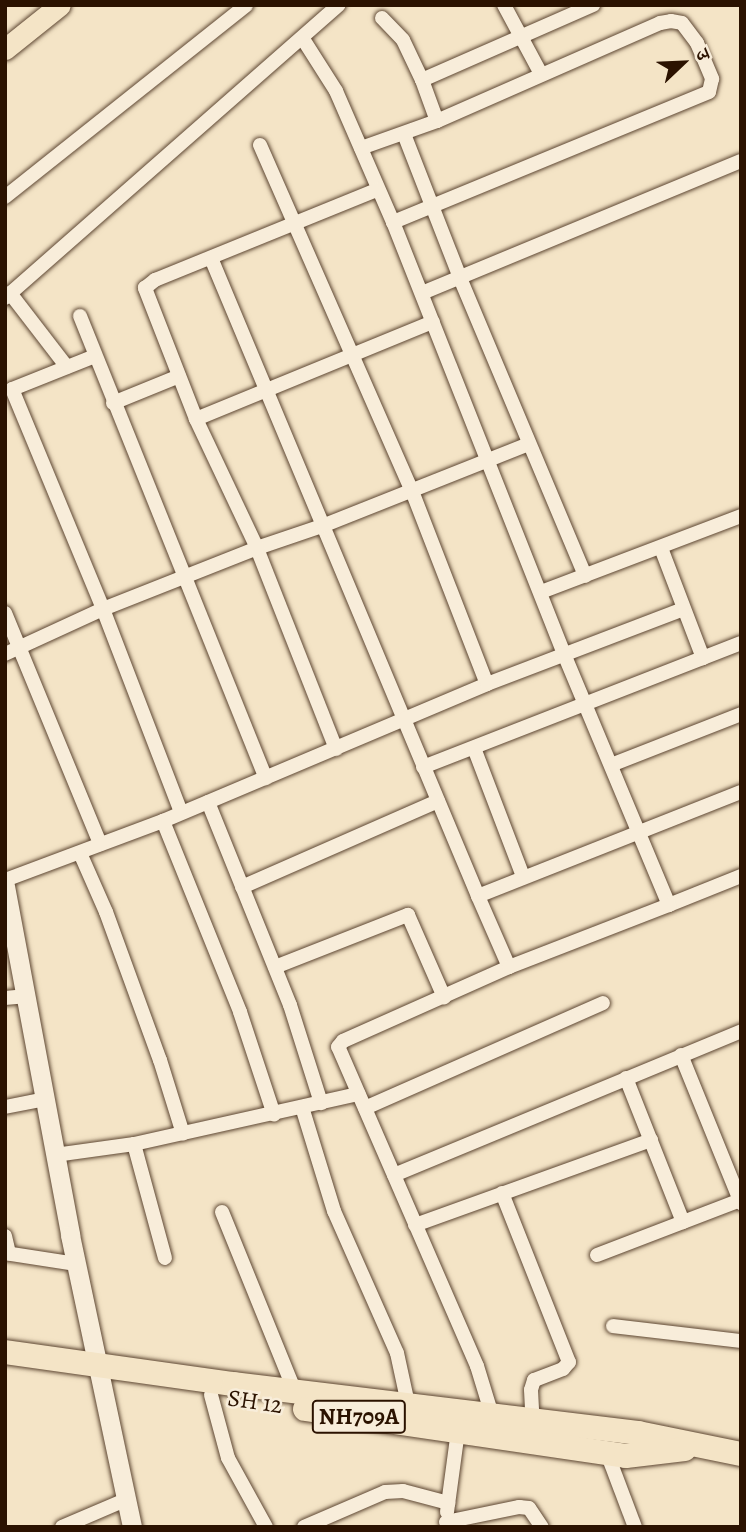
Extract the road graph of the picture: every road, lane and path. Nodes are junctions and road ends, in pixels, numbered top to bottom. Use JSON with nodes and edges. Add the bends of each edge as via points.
{"nodes":[{"id":1,"x":60,"y":5,"type":"edge"},
{"id":2,"x":246,"y":5,"type":"edge"},
{"id":3,"x":339,"y":5,"type":"edge"},
{"id":4,"x":503,"y":5,"type":"edge"},
{"id":5,"x":593,"y":5,"type":"edge"},
{"id":6,"x":382,"y":18,"type":"dead end"},
{"id":7,"x":522,"y":36,"type":"junction"},
{"id":8,"x":303,"y":39,"type":"junction"},
{"id":9,"x":5,"y":49,"type":"edge"},
{"id":10,"x":541,"y":74,"type":"junction"},
{"id":11,"x":422,"y":80,"type":"junction"},
{"id":12,"x":437,"y":121,"type":"junction"},
{"id":13,"x":404,"y":134,"type":"junction"},
{"id":14,"x":260,"y":145,"type":"dead end"},
{"id":15,"x":361,"y":148,"type":"junction"},
{"id":16,"x":741,"y":161,"type":"edge"},
{"id":17,"x":377,"y":190,"type":"junction"},
{"id":18,"x":5,"y":197,"type":"edge"},
{"id":19,"x":432,"y":206,"type":"junction"},
{"id":20,"x":393,"y":222,"type":"junction"},
{"id":21,"x":295,"y":224,"type":"junction"},
{"id":22,"x":211,"y":258,"type":"junction"},
{"id":23,"x":460,"y":278,"type":"junction"},
{"id":24,"x":422,"y":293,"type":"junction"},
{"id":25,"x":8,"y":295,"type":"edge"},
{"id":26,"x":80,"y":316,"type":"dead end"},
{"id":27,"x":433,"y":323,"type":"junction"},
{"id":28,"x":95,"y":356,"type":"junction"},
{"id":29,"x":352,"y":357,"type":"junction"},
{"id":30,"x":67,"y":367,"type":"junction"},
{"id":31,"x":179,"y":376,"type":"junction"},
{"id":32,"x":9,"y":389,"type":"edge"},
{"id":33,"x":267,"y":391,"type":"junction"},
{"id":34,"x":113,"y":403,"type":"junction"},
{"id":35,"x":196,"y":419,"type":"junction"},
{"id":36,"x":529,"y":444,"type":"junction"},
{"id":37,"x":486,"y":460,"type":"junction"},
{"id":38,"x":412,"y":491,"type":"junction"},
{"id":39,"x":741,"y":516,"type":"edge"},
{"id":40,"x":325,"y":525,"type":"junction"},
{"id":41,"x":257,"y":548,"type":"junction"},
{"id":42,"x":660,"y":548,"type":"junction"},
{"id":43,"x":585,"y":576,"type":"junction"},
{"id":44,"x":185,"y":577,"type":"junction"},
{"id":45,"x":541,"y":592,"type":"junction"},
{"id":46,"x":103,"y":609,"type":"junction"},
{"id":47,"x":683,"y":609,"type":"junction"},
{"id":48,"x":5,"y":613,"type":"edge"},
{"id":49,"x":741,"y":643,"type":"edge"},
{"id":50,"x":12,"y":651,"type":"edge"},
{"id":51,"x":564,"y":654,"type":"junction"},
{"id":52,"x":703,"y":658,"type":"junction"},
{"id":53,"x":487,"y":684,"type":"junction"},
{"id":54,"x":584,"y":702,"type":"junction"},
{"id":55,"x":741,"y":714,"type":"edge"},
{"id":56,"x":403,"y":721,"type":"junction"},
{"id":57,"x":474,"y":748,"type":"junction"},
{"id":58,"x":336,"y":749,"type":"junction"},
{"id":59,"x":611,"y":765,"type":"junction"},
{"id":60,"x":423,"y":767,"type":"junction"},
{"id":61,"x":265,"y":778,"type":"junction"},
{"id":62,"x":741,"y":792,"type":"edge"},
{"id":63,"x":438,"y":801,"type":"junction"},
{"id":64,"x":208,"y":802,"type":"junction"},
{"id":65,"x":181,"y":813,"type":"junction"},
{"id":66,"x":163,"y":821,"type":"junction"},
{"id":67,"x":638,"y":832,"type":"junction"},
{"id":68,"x":100,"y":844,"type":"junction"},
{"id":69,"x":80,"y":853,"type":"junction"},
{"id":70,"x":523,"y":876,"type":"junction"},
{"id":71,"x":5,"y":880,"type":"edge"},
{"id":72,"x":740,"y":880,"type":"edge"},
{"id":73,"x":5,"y":887,"type":"edge"},
{"id":74,"x":242,"y":887,"type":"junction"},
{"id":75,"x":478,"y":896,"type":"junction"},
{"id":76,"x":669,"y":905,"type":"junction"},
{"id":77,"x":9,"y":923,"type":"edge"},
{"id":78,"x":275,"y":967,"type":"junction"},
{"id":79,"x":509,"y":967,"type":"junction"},
{"id":80,"x":27,"y":996,"type":"junction"},
{"id":81,"x":444,"y":996,"type":"junction"},
{"id":82,"x":5,"y":998,"type":"edge"},
{"id":83,"x":603,"y":1003,"type":"dead end"},
{"id":84,"x":739,"y":1037,"type":"edge"},
{"id":85,"x":681,"y":1055,"type":"junction"},
{"id":86,"x":626,"y":1078,"type":"junction"},
{"id":87,"x":358,"y":1094,"type":"junction"},
{"id":88,"x":46,"y":1100,"type":"junction"},
{"id":89,"x":321,"y":1103,"type":"junction"},
{"id":90,"x":5,"y":1107,"type":"edge"},
{"id":91,"x":302,"y":1107,"type":"junction"},
{"id":92,"x":365,"y":1108,"type":"junction"},
{"id":93,"x":274,"y":1115,"type":"junction"},
{"id":94,"x":183,"y":1134,"type":"junction"},
{"id":95,"x":651,"y":1140,"type":"junction"},
{"id":96,"x":134,"y":1144,"type":"junction"},
{"id":97,"x":55,"y":1155,"type":"junction"},
{"id":98,"x":394,"y":1175,"type":"junction"},
{"id":99,"x":502,"y":1194,"type":"junction"},
{"id":100,"x":740,"y":1202,"type":"edge"},
{"id":101,"x":222,"y":1212,"type":"dead end"},
{"id":102,"x":683,"y":1222,"type":"junction"},
{"id":103,"x":415,"y":1225,"type":"junction"},
{"id":104,"x":5,"y":1236,"type":"edge"},
{"id":105,"x":7,"y":1254,"type":"edge"},
{"id":106,"x":597,"y":1255,"type":"dead end"},
{"id":107,"x":165,"y":1258,"type":"dead end"},
{"id":108,"x":76,"y":1264,"type":"junction"},
{"id":109,"x":613,"y":1326,"type":"dead end"},
{"id":110,"x":741,"y":1341,"type":"edge"},
{"id":111,"x":5,"y":1352,"type":"edge"},
{"id":112,"x":5,"y":1366,"type":"edge"},
{"id":113,"x":100,"y":1372,"type":"junction"},
{"id":114,"x":295,"y":1392,"type":"junction"},
{"id":115,"x":211,"y":1395,"type":"junction"},
{"id":116,"x":408,"y":1404,"type":"junction"},
{"id":117,"x":492,"y":1415,"type":"junction"},
{"id":118,"x":533,"y":1423,"type":"junction"},
{"id":119,"x":458,"y":1432,"type":"junction"},
{"id":120,"x":607,"y":1453,"type":"junction"},
{"id":121,"x":732,"y":1456,"type":"edge"},
{"id":122,"x":125,"y":1500,"type":"junction"},
{"id":123,"x":448,"y":1503,"type":"junction"},
{"id":124,"x":445,"y":1524,"type":"edge"},
{"id":125,"x":62,"y":1527,"type":"edge"},
{"id":126,"x":132,"y":1527,"type":"edge"},
{"id":127,"x":266,"y":1527,"type":"edge"},
{"id":128,"x":303,"y":1527,"type":"edge"},
{"id":129,"x":542,"y":1527,"type":"edge"},
{"id":130,"x":635,"y":1527,"type":"edge"}],
"edges":[{"from":1,"to":9,"type":"main road"},
{"from":2,"to":18,"type":"street"},
{"from":3,"to":8,"type":"street"},
{"from":4,"to":7,"type":"street"},
{"from":5,"to":7,"type":"street"},
{"from":6,"to":11,"type":"street","via":[[403,40]]},
{"from":7,"to":10,"type":"street"},
{"from":7,"to":11,"type":"street"},
{"from":8,"to":15,"type":"street","via":[[336,91]]},
{"from":8,"to":25,"type":"street"},
{"from":10,"to":12,"type":"street"},
{"from":10,"to":19,"type":"street","via":[[671,20],[682,23],[697,43],[712,86],[709,92]]},
{"from":11,"to":12,"type":"street"},
{"from":12,"to":13,"type":"street"},
{"from":13,"to":15,"type":"street"},
{"from":13,"to":19,"type":"street"},
{"from":14,"to":21,"type":"street"},
{"from":15,"to":17,"type":"street"},
{"from":16,"to":23,"type":"street"},
{"from":17,"to":20,"type":"street"},
{"from":17,"to":21,"type":"street"},
{"from":19,"to":20,"type":"street"},
{"from":19,"to":23,"type":"street"},
{"from":20,"to":24,"type":"street"},
{"from":21,"to":22,"type":"street"},
{"from":21,"to":29,"type":"street"},
{"from":22,"to":31,"type":"street","via":[[145,288]]},
{"from":22,"to":33,"type":"street"},
{"from":23,"to":24,"type":"street"},
{"from":23,"to":36,"type":"street"},
{"from":24,"to":27,"type":"street"},
{"from":25,"to":30,"type":"street"},
{"from":26,"to":28,"type":"street"},
{"from":27,"to":29,"type":"street"},
{"from":27,"to":37,"type":"street"},
{"from":28,"to":30,"type":"street"},
{"from":28,"to":34,"type":"street"},
{"from":29,"to":33,"type":"street"},
{"from":29,"to":38,"type":"street"},
{"from":30,"to":32,"type":"street"},
{"from":31,"to":34,"type":"street"},
{"from":31,"to":35,"type":"street"},
{"from":32,"to":46,"type":"street"},
{"from":33,"to":35,"type":"street"},
{"from":33,"to":40,"type":"street"},
{"from":34,"to":44,"type":"street"},
{"from":35,"to":41,"type":"street"},
{"from":36,"to":37,"type":"street"},
{"from":36,"to":43,"type":"street"},
{"from":37,"to":38,"type":"street"},
{"from":37,"to":45,"type":"street"},
{"from":38,"to":40,"type":"street"},
{"from":38,"to":53,"type":"street"},
{"from":39,"to":42,"type":"street"},
{"from":40,"to":41,"type":"street"},
{"from":40,"to":56,"type":"street"},
{"from":41,"to":44,"type":"street"},
{"from":41,"to":58,"type":"street"},
{"from":42,"to":43,"type":"street"},
{"from":42,"to":47,"type":"street"},
{"from":43,"to":45,"type":"street"},
{"from":44,"to":46,"type":"street"},
{"from":44,"to":61,"type":"street"},
{"from":45,"to":51,"type":"street"},
{"from":46,"to":50,"type":"street"},
{"from":46,"to":65,"type":"street"},
{"from":47,"to":51,"type":"street"},
{"from":47,"to":52,"type":"street"},
{"from":48,"to":50,"type":"street"},
{"from":49,"to":52,"type":"street"},
{"from":50,"to":68,"type":"street"},
{"from":51,"to":53,"type":"street"},
{"from":51,"to":54,"type":"street"},
{"from":52,"to":54,"type":"street"},
{"from":53,"to":56,"type":"street"},
{"from":54,"to":57,"type":"street"},
{"from":54,"to":59,"type":"street"},
{"from":55,"to":59,"type":"street"},
{"from":56,"to":58,"type":"street"},
{"from":56,"to":60,"type":"street"},
{"from":57,"to":60,"type":"street"},
{"from":57,"to":70,"type":"street"},
{"from":58,"to":61,"type":"street"},
{"from":59,"to":67,"type":"street"},
{"from":60,"to":63,"type":"street"},
{"from":61,"to":64,"type":"street"},
{"from":62,"to":67,"type":"street"},
{"from":63,"to":74,"type":"street"},
{"from":63,"to":75,"type":"street"},
{"from":64,"to":65,"type":"street"},
{"from":64,"to":74,"type":"street"},
{"from":65,"to":66,"type":"street"},
{"from":66,"to":68,"type":"street"},
{"from":66,"to":93,"type":"street","via":[[240,1012]]},
{"from":67,"to":70,"type":"street"},
{"from":67,"to":76,"type":"street"},
{"from":68,"to":69,"type":"street"},
{"from":69,"to":71,"type":"street"},
{"from":69,"to":94,"type":"street","via":[[106,912]]},
{"from":70,"to":75,"type":"street"},
{"from":72,"to":76,"type":"street"},
{"from":73,"to":77,"type":"street"},
{"from":74,"to":78,"type":"street"},
{"from":75,"to":79,"type":"street"},
{"from":76,"to":79,"type":"street"},
{"from":77,"to":80,"type":"street"},
{"from":78,"to":81,"type":"street","via":[[408,915]]},
{"from":78,"to":89,"type":"street"},
{"from":79,"to":81,"type":"street"},
{"from":80,"to":82,"type":"street"},
{"from":80,"to":88,"type":"street"},
{"from":81,"to":87,"type":"street","via":[[339,1044]]},
{"from":83,"to":92,"type":"street"},
{"from":84,"to":85,"type":"street"},
{"from":85,"to":86,"type":"street"},
{"from":85,"to":100,"type":"street"},
{"from":86,"to":95,"type":"street"},
{"from":86,"to":98,"type":"street"},
{"from":87,"to":89,"type":"street"},
{"from":87,"to":92,"type":"street"},
{"from":88,"to":90,"type":"street"},
{"from":88,"to":97,"type":"street"},
{"from":89,"to":91,"type":"street"},
{"from":91,"to":93,"type":"street"},
{"from":91,"to":116,"type":"street","via":[[338,1220],[391,1337]]},
{"from":92,"to":98,"type":"street"},
{"from":93,"to":94,"type":"street"},
{"from":94,"to":96,"type":"street"},
{"from":95,"to":99,"type":"street"},
{"from":95,"to":102,"type":"street"},
{"from":96,"to":97,"type":"street"},
{"from":96,"to":107,"type":"street"},
{"from":97,"to":108,"type":"street"},
{"from":98,"to":103,"type":"street"},
{"from":99,"to":103,"type":"street"},
{"from":99,"to":118,"type":"street","via":[[569,1362],[534,1380]]},
{"from":100,"to":102,"type":"street"},
{"from":101,"to":114,"type":"street"},
{"from":102,"to":106,"type":"street"},
{"from":103,"to":117,"type":"street","via":[[477,1366]]},
{"from":104,"to":105,"type":"street"},
{"from":105,"to":108,"type":"street"},
{"from":108,"to":113,"type":"street"},
{"from":109,"to":110,"type":"street"},
{"from":111,"to":113,"type":"highway","name":"SH 12","number":"NH709A"},
{"from":112,"to":113,"type":"highway","name":"SH 12","number":"NH709A"},
{"from":113,"to":114,"type":"highway","name":"SH 12","number":"NH709A"},
{"from":113,"to":115,"type":"highway","name":"SH 12","number":"NH709A"},
{"from":113,"to":122,"type":"street"},
{"from":114,"to":116,"type":"highway","name":"SH 12","number":"NH709A"},
{"from":115,"to":119,"type":"highway","name":"SH 12","number":"NH709A"},
{"from":115,"to":127,"type":"street","via":[[228,1458]]},
{"from":116,"to":117,"type":"highway","name":"SH 12","number":"NH709A"},
{"from":117,"to":118,"type":"highway","name":"SH 12","number":"NH709A"},
{"from":118,"to":121,"type":"highway","name":"SH 12","number":"NH709A","via":[[638,1433]]},
{"from":119,"to":120,"type":"highway","name":"SH 12","number":"NH709A"},
{"from":119,"to":123,"type":"street"},
{"from":120,"to":121,"type":"highway","name":"SH 12","number":"NH709A"},
{"from":120,"to":130,"type":"street"},
{"from":122,"to":125,"type":"street"},
{"from":122,"to":126,"type":"street"},
{"from":123,"to":124,"type":"street"},
{"from":123,"to":128,"type":"street","via":[[402,1491],[385,1492]]},
{"from":124,"to":129,"type":"street","via":[[519,1507],[529,1508]]}]}
